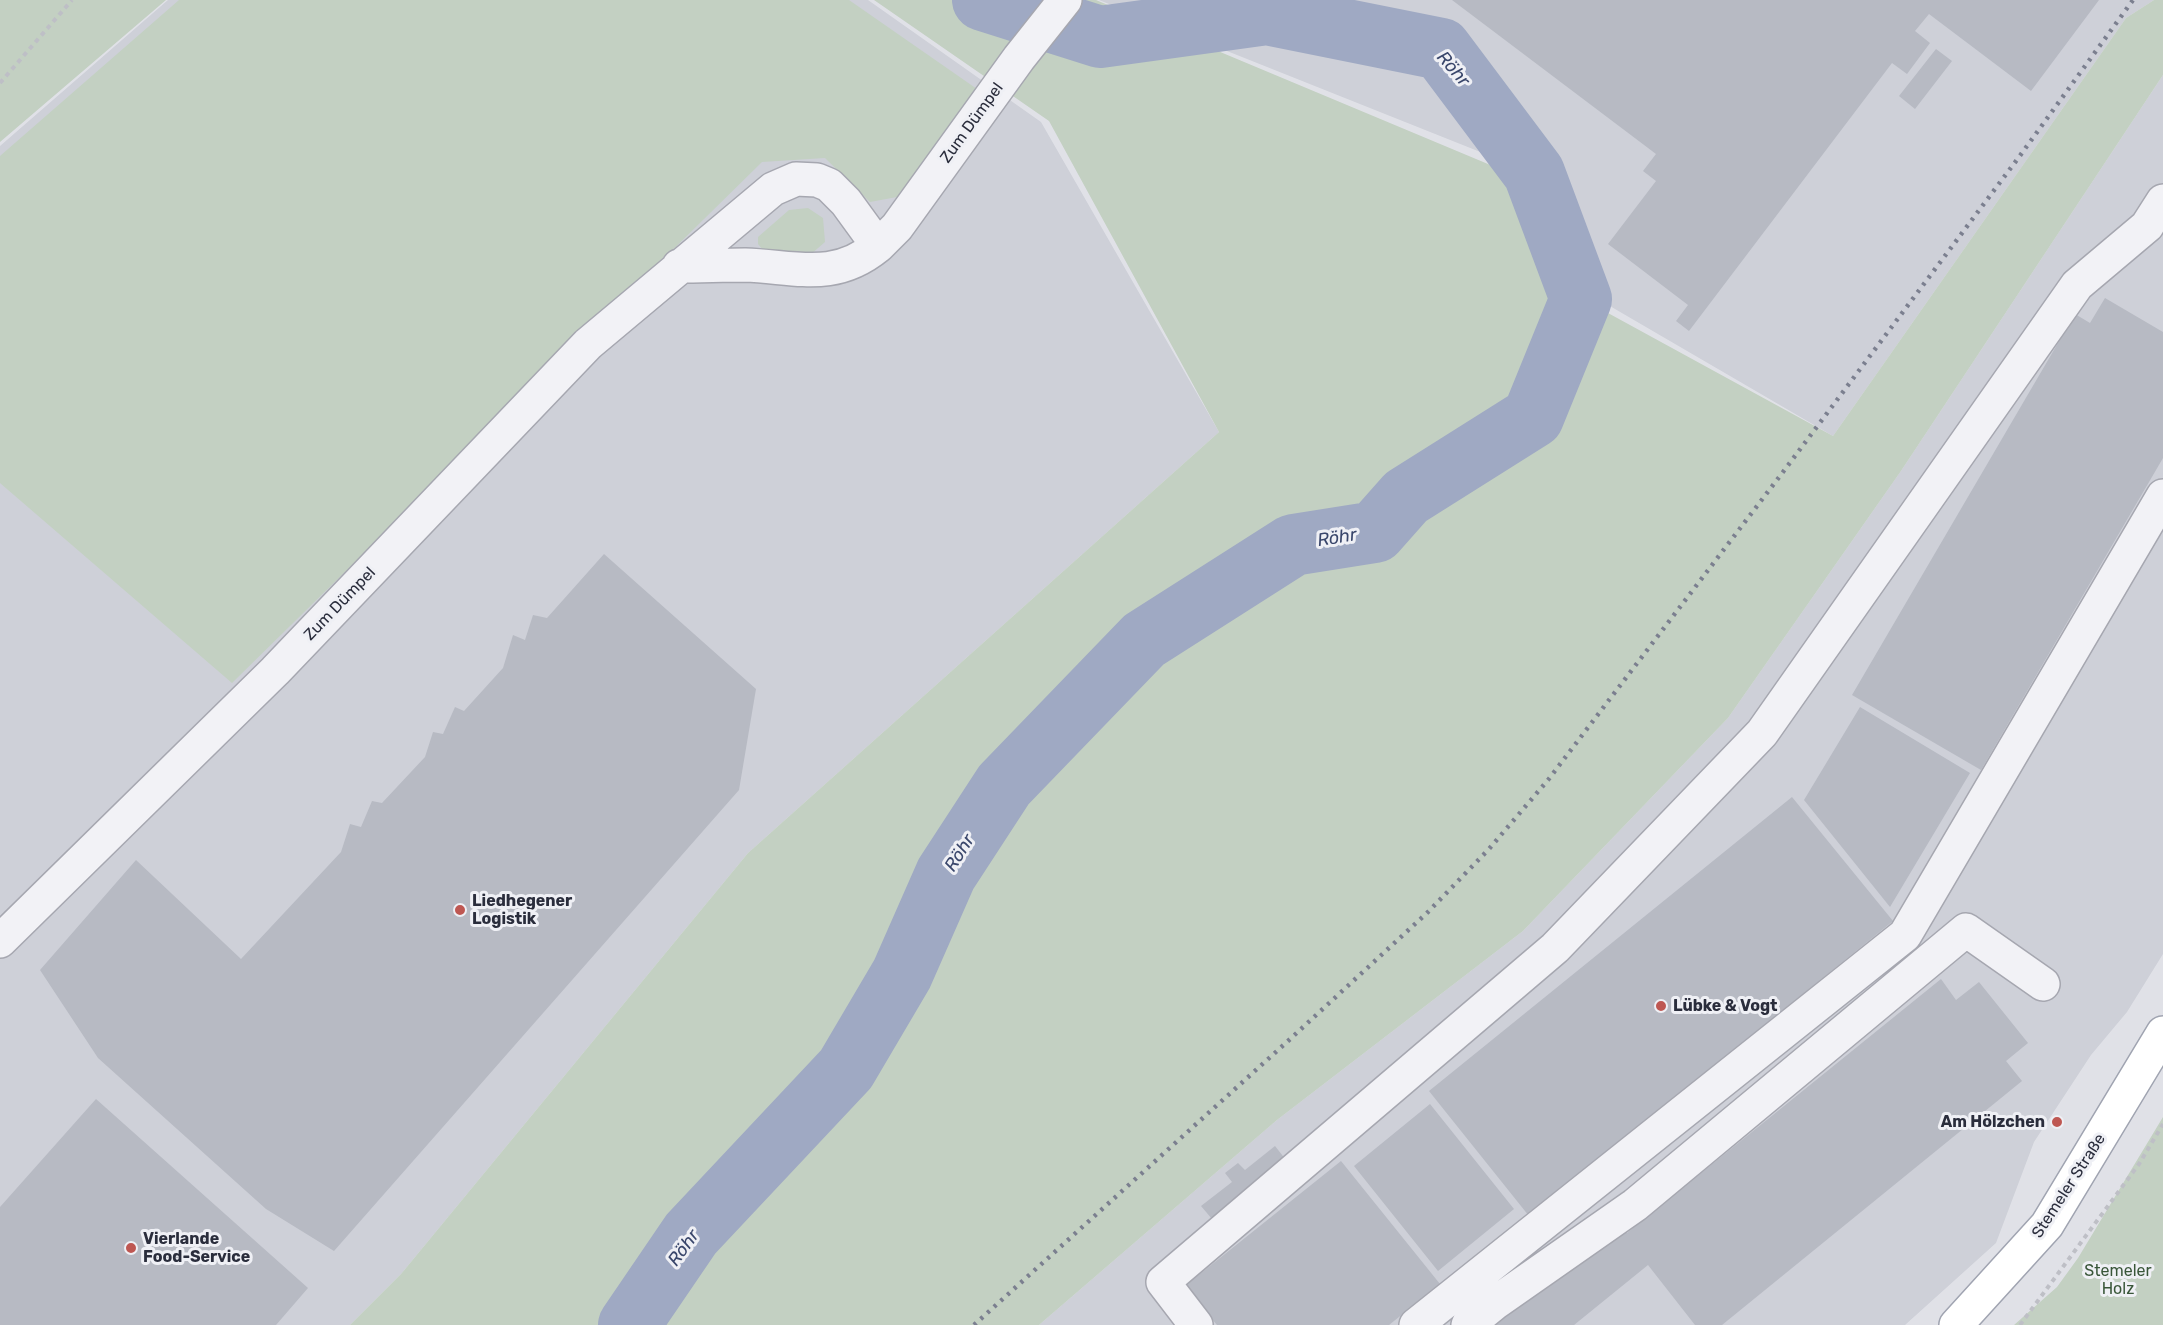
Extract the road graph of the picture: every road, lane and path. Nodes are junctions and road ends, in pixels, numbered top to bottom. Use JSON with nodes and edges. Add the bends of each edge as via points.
{"nodes":[{"id":1,"x":72,"y":0,"type":"edge"},
{"id":2,"x":1065,"y":0,"type":"edge"},
{"id":3,"x":0,"y":83,"type":"edge"},
{"id":4,"x":2158,"y":221,"type":"edge"},
{"id":5,"x":878,"y":246,"type":"junction"},
{"id":6,"x":679,"y":266,"type":"junction"},
{"id":7,"x":2163,"y":495,"type":"edge"},
{"id":8,"x":0,"y":941,"type":"edge"},
{"id":9,"x":2043,"y":984,"type":"dead end"},
{"id":10,"x":2163,"y":1033,"type":"edge"},
{"id":11,"x":2163,"y":1124,"type":"edge"},
{"id":12,"x":1196,"y":1325,"type":"edge"},
{"id":13,"x":1416,"y":1325,"type":"edge"},
{"id":14,"x":1468,"y":1325,"type":"edge"},
{"id":15,"x":1956,"y":1325,"type":"edge"},
{"id":16,"x":2020,"y":1325,"type":"edge"}],
"edges":[{"from":1,"to":3,"type":"path"},
{"from":2,"to":5,"type":"street","name":"Zum Dümpel","via":[[897,226]]},
{"from":4,"to":12,"type":"street","via":[[2076,285],[1762,733],[1555,948],[1163,1282]]},
{"from":5,"to":6,"type":"street","name":"Zum Dümpel","via":[[844,267],[821,271],[745,265]]},
{"from":5,"to":6,"type":"street","name":"Zum Dümpel","via":[[829,185],[817,180],[795,180],[773,189]]},
{"from":6,"to":8,"type":"street","name":"Zum Dümpel","via":[[588,344],[275,671]]},
{"from":7,"to":13,"type":"street","via":[[1905,935]]},
{"from":9,"to":14,"type":"street","via":[[1966,930],[1635,1205]]},
{"from":10,"to":15,"type":"main road","name":"Stemeler Straße","via":[[2047,1225]]},
{"from":11,"to":16,"type":"path","via":[[2139,1164]]}]}
